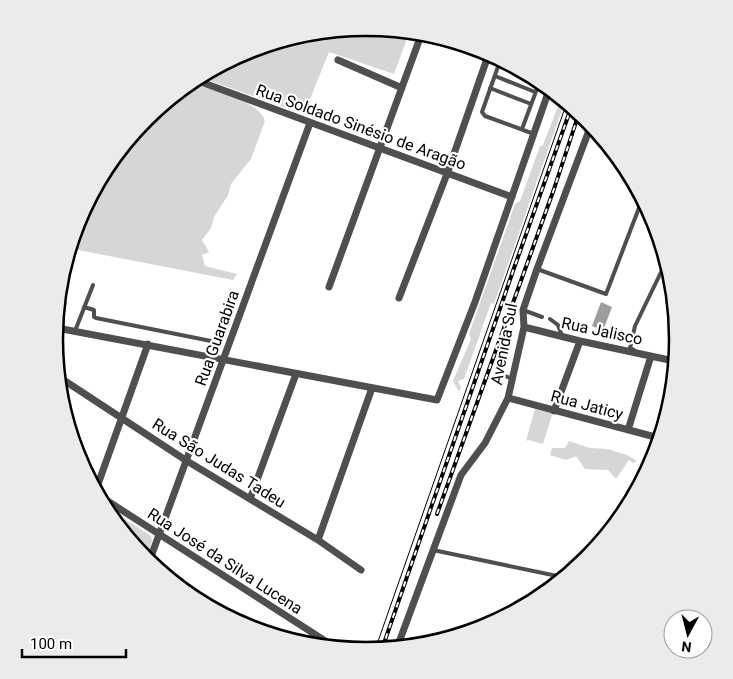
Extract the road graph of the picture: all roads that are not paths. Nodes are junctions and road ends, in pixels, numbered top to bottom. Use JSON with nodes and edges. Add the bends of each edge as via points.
{"nodes":[{"id":1,"x":419,"y":41,"type":"edge"},
{"id":2,"x":338,"y":60,"type":"dead end"},
{"id":3,"x":486,"y":61,"type":"edge"},
{"id":4,"x":498,"y":66,"type":"edge"},
{"id":5,"x":494,"y":76,"type":"junction"},
{"id":6,"x":204,"y":83,"type":"edge"},
{"id":7,"x":402,"y":88,"type":"junction"},
{"id":8,"x":490,"y":88,"type":"junction"},
{"id":9,"x":537,"y":89,"type":"edge"},
{"id":10,"x":536,"y":92,"type":"junction"},
{"id":11,"x":547,"y":96,"type":"edge"},
{"id":12,"x":531,"y":104,"type":"junction"},
{"id":13,"x":310,"y":123,"type":"junction"},
{"id":14,"x":522,"y":129,"type":"junction"},
{"id":15,"x":588,"y":133,"type":"edge"},
{"id":16,"x":534,"y":134,"type":"junction"},
{"id":17,"x":380,"y":149,"type":"junction"},
{"id":18,"x":447,"y":174,"type":"junction"},
{"id":19,"x":512,"y":197,"type":"junction"},
{"id":20,"x":639,"y":207,"type":"edge"},
{"id":21,"x":537,"y":269,"type":"junction"},
{"id":22,"x":662,"y":271,"type":"edge"},
{"id":23,"x":93,"y":285,"type":"dead end"},
{"id":24,"x":329,"y":287,"type":"dead end"},
{"id":25,"x":399,"y":298,"type":"dead end"},
{"id":26,"x":84,"y":307,"type":"junction"},
{"id":27,"x":523,"y":310,"type":"junction"},
{"id":28,"x":542,"y":317,"type":"dead end"},
{"id":29,"x":550,"y":319,"type":"dead end"},
{"id":30,"x":524,"y":327,"type":"junction"},
{"id":31,"x":64,"y":329,"type":"edge"},
{"id":32,"x":75,"y":331,"type":"junction"},
{"id":33,"x":562,"y":336,"type":"junction"},
{"id":34,"x":580,"y":341,"type":"junction"},
{"id":35,"x":216,"y":342,"type":"dead end"},
{"id":36,"x":148,"y":344,"type":"junction"},
{"id":37,"x":643,"y":354,"type":"junction"},
{"id":38,"x":651,"y":356,"type":"junction"},
{"id":39,"x":669,"y":359,"type":"edge"},
{"id":40,"x":224,"y":360,"type":"junction"},
{"id":41,"x":296,"y":374,"type":"junction"},
{"id":42,"x":505,"y":376,"type":"dead end"},
{"id":43,"x":513,"y":379,"type":"junction"},
{"id":44,"x":66,"y":382,"type":"edge"},
{"id":45,"x":372,"y":388,"type":"junction"},
{"id":46,"x":508,"y":398,"type":"junction"},
{"id":47,"x":554,"y":410,"type":"junction"},
{"id":48,"x":122,"y":419,"type":"junction"},
{"id":49,"x":628,"y":430,"type":"junction"},
{"id":50,"x":654,"y":437,"type":"edge"},
{"id":51,"x":187,"y":461,"type":"junction"},
{"id":52,"x":99,"y":482,"type":"edge"},
{"id":53,"x":250,"y":499,"type":"junction"},
{"id":54,"x":111,"y":503,"type":"edge"},
{"id":55,"x":160,"y":535,"type":"junction"},
{"id":56,"x":318,"y":540,"type":"junction"},
{"id":57,"x":433,"y":550,"type":"junction"},
{"id":58,"x":153,"y":555,"type":"edge"},
{"id":59,"x":361,"y":570,"type":"dead end"},
{"id":60,"x":556,"y":576,"type":"edge"},
{"id":61,"x":323,"y":639,"type":"edge"},
{"id":62,"x":400,"y":641,"type":"edge"}],
"edges":[{"from":1,"to":7,"type":"street"},
{"from":2,"to":7,"type":"street"},
{"from":3,"to":18,"type":"street"},
{"from":4,"to":5,"type":"lane"},
{"from":5,"to":8,"type":"lane"},
{"from":5,"to":10,"type":"lane"},
{"from":6,"to":13,"type":"street","name":"Rua Soldado Sinésio de Aragão"},
{"from":7,"to":17,"type":"street"},
{"from":8,"to":12,"type":"lane"},
{"from":8,"to":14,"type":"lane","via":[[483,115]]},
{"from":9,"to":10,"type":"lane"},
{"from":10,"to":12,"type":"lane"},
{"from":11,"to":16,"type":"street"},
{"from":12,"to":14,"type":"lane"},
{"from":13,"to":17,"type":"street","name":"Rua Soldado Sinésio de Aragão"},
{"from":13,"to":40,"type":"street","name":"Rua Guarabira"},
{"from":14,"to":16,"type":"lane"},
{"from":15,"to":21,"type":"street","name":"Avenida Sul"},
{"from":16,"to":19,"type":"street"},
{"from":17,"to":18,"type":"street","name":"Rua Soldado Sinésio de Aragão"},
{"from":17,"to":24,"type":"street"},
{"from":18,"to":19,"type":"street","name":"Rua Soldado Sinésio de Aragão"},
{"from":18,"to":25,"type":"street"},
{"from":19,"to":45,"type":"street","via":[[437,400]]},
{"from":20,"to":21,"type":"lane","via":[[606,294]]},
{"from":21,"to":27,"type":"street","name":"Avenida Sul"},
{"from":22,"to":37,"type":"lane","via":[[635,326],[630,348]]},
{"from":23,"to":26,"type":"lane"},
{"from":26,"to":32,"type":"lane"},
{"from":26,"to":35,"type":"lane","via":[[94,310],[96,318]]},
{"from":27,"to":28,"type":"lane"},
{"from":27,"to":30,"type":"street","name":"Avenida Sul"},
{"from":29,"to":33,"type":"lane","via":[[558,325]]},
{"from":30,"to":33,"type":"street","name":"Rua Jalisco"},
{"from":30,"to":43,"type":"street","name":"Avenida Sul"},
{"from":31,"to":32,"type":"street"},
{"from":32,"to":36,"type":"street"},
{"from":33,"to":34,"type":"street","name":"Rua Jalisco"},
{"from":34,"to":37,"type":"street","name":"Rua Jalisco"},
{"from":34,"to":47,"type":"street"},
{"from":36,"to":40,"type":"street"},
{"from":36,"to":48,"type":"street"},
{"from":37,"to":38,"type":"street","name":"Rua Jalisco"},
{"from":38,"to":39,"type":"street","name":"Rua Jalisco"},
{"from":38,"to":49,"type":"street"},
{"from":40,"to":41,"type":"street"},
{"from":40,"to":51,"type":"street","name":"Rua Guarabira"},
{"from":41,"to":45,"type":"street"},
{"from":41,"to":53,"type":"street"},
{"from":42,"to":43,"type":"lane"},
{"from":43,"to":46,"type":"street","name":"Avenida Sul"},
{"from":44,"to":48,"type":"street","name":"Rua São Judas Tadeu"},
{"from":45,"to":56,"type":"street"},
{"from":46,"to":47,"type":"street","name":"Rua Jaticy"},
{"from":46,"to":57,"type":"street","name":"Avenida Sul","via":[[485,443],[461,475]]},
{"from":47,"to":49,"type":"street","name":"Rua Jaticy"},
{"from":48,"to":51,"type":"street","name":"Rua São Judas Tadeu"},
{"from":48,"to":52,"type":"street"},
{"from":49,"to":50,"type":"street","name":"Rua Jaticy"},
{"from":51,"to":53,"type":"street","name":"Rua São Judas Tadeu"},
{"from":51,"to":55,"type":"street","name":"Rua Guarabira"},
{"from":53,"to":56,"type":"street","name":"Rua São Judas Tadeu"},
{"from":54,"to":55,"type":"street","name":"Rua José da Silva Lucena"},
{"from":55,"to":58,"type":"street","name":"Rua Guarabira"},
{"from":55,"to":61,"type":"street","name":"Rua José da Silva Lucena"},
{"from":56,"to":59,"type":"street","name":"Rua São Judas Tadeu"},
{"from":57,"to":60,"type":"lane"},
{"from":57,"to":62,"type":"street","name":"Avenida Sul"}]}
